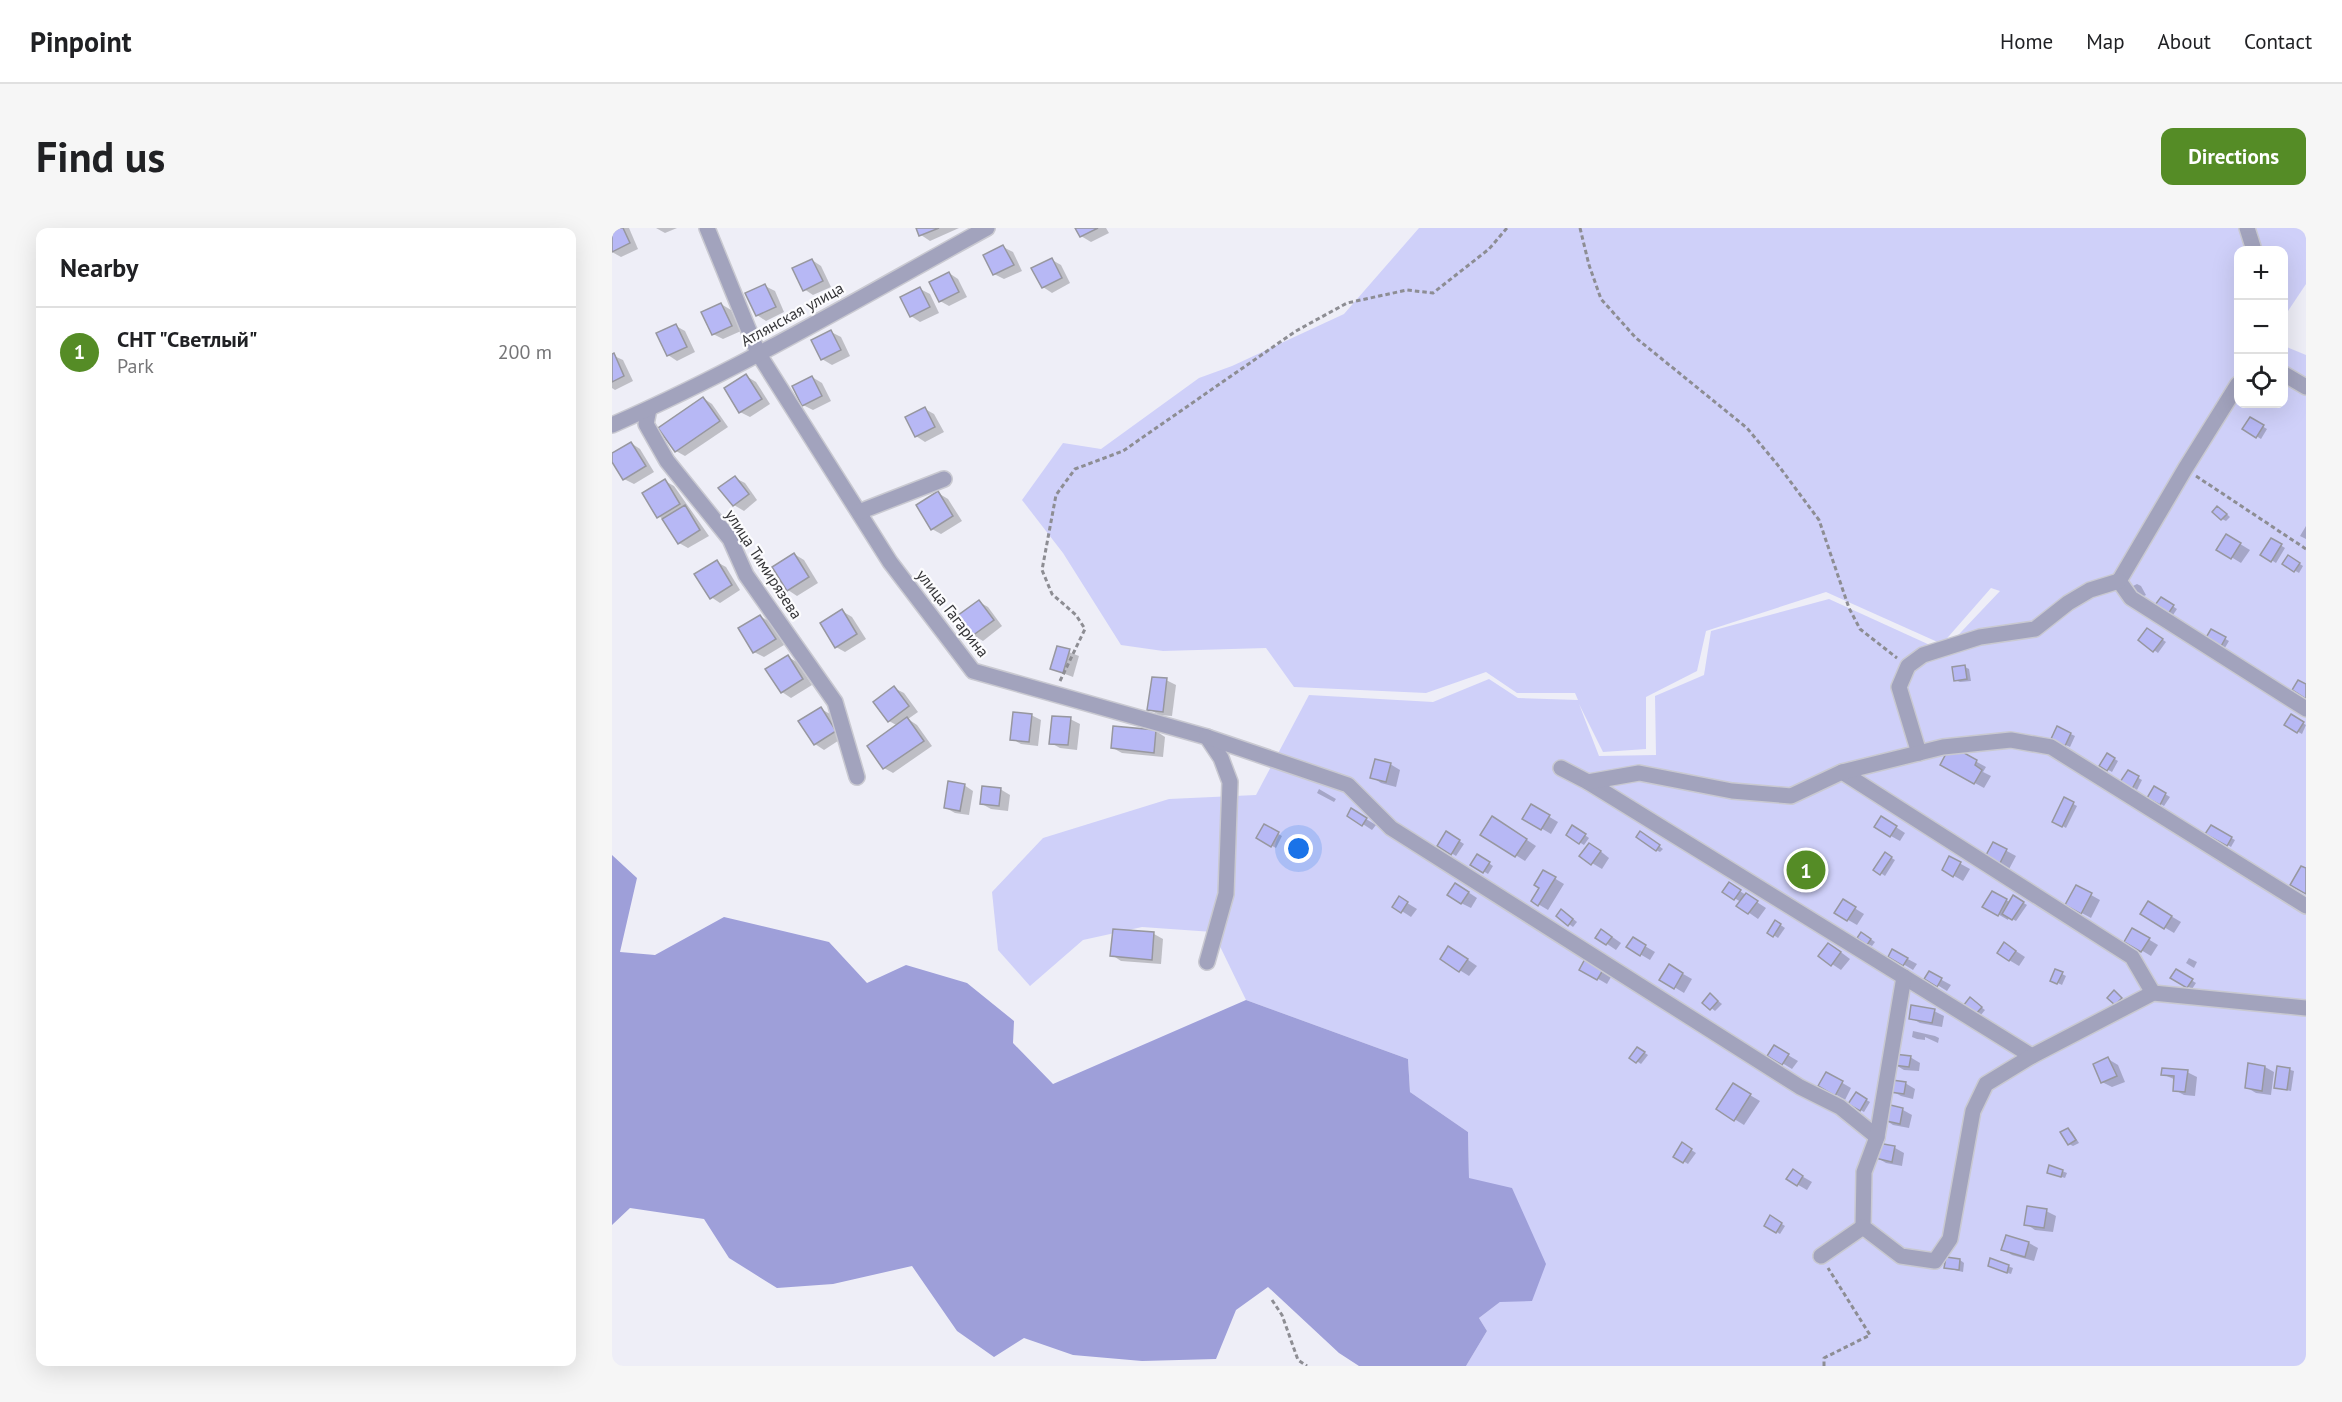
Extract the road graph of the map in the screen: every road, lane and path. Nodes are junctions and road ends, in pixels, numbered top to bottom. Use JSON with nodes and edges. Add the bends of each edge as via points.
{"nodes":[{"id":1,"x":707,"y":228,"type":"edge"},
{"id":2,"x":987,"y":228,"type":"edge"},
{"id":3,"x":1507,"y":228,"type":"edge"},
{"id":4,"x":1580,"y":228,"type":"edge"},
{"id":5,"x":2247,"y":228,"type":"edge"},
{"id":6,"x":2253,"y":246,"type":"edge"},
{"id":7,"x":758,"y":353,"type":"junction"},
{"id":8,"x":2288,"y":377,"type":"edge"},
{"id":9,"x":2306,"y":387,"type":"edge"},
{"id":10,"x":2234,"y":390,"type":"edge"},
{"id":11,"x":649,"y":409,"type":"junction"},
{"id":12,"x":612,"y":425,"type":"edge"},
{"id":13,"x":2185,"y":469,"type":"junction"},
{"id":14,"x":944,"y":478,"type":"dead end"},
{"id":15,"x":859,"y":512,"type":"junction"},
{"id":16,"x":2306,"y":549,"type":"edge"},
{"id":17,"x":2119,"y":581,"type":"junction"},
{"id":18,"x":1908,"y":666,"type":"junction"},
{"id":19,"x":1054,"y":694,"type":"junction"},
{"id":20,"x":2306,"y":709,"type":"edge"},
{"id":21,"x":1207,"y":737,"type":"junction"},
{"id":22,"x":1919,"y":753,"type":"junction"},
{"id":23,"x":1561,"y":768,"type":"dead end"},
{"id":24,"x":1842,"y":772,"type":"junction"},
{"id":25,"x":857,"y":777,"type":"dead end"},
{"id":26,"x":1588,"y":782,"type":"junction"},
{"id":27,"x":2306,"y":906,"type":"edge"},
{"id":28,"x":1207,"y":962,"type":"dead end"},
{"id":29,"x":1904,"y":976,"type":"junction"},
{"id":30,"x":2153,"y":993,"type":"junction"},
{"id":31,"x":2306,"y":1008,"type":"edge"},
{"id":32,"x":2032,"y":1056,"type":"junction"},
{"id":33,"x":1877,"y":1137,"type":"junction"},
{"id":34,"x":1863,"y":1227,"type":"junction"},
{"id":35,"x":1821,"y":1256,"type":"joint"},
{"id":36,"x":1272,"y":1300,"type":"dead end"},
{"id":37,"x":1307,"y":1366,"type":"edge"},
{"id":38,"x":1824,"y":1366,"type":"edge"}],
"edges":[{"from":1,"to":7,"type":"street","name":"улица Гагарина"},
{"from":2,"to":7,"type":"street","name":"Атлянская улица"},
{"from":3,"to":19,"type":"path","via":[[1489,249],[1433,293],[1407,290],[1347,303],[1296,331],[1123,452],[1075,469],[1056,495],[1042,570],[1052,594],[1076,615],[1085,629]]},
{"from":4,"to":18,"type":"path","via":[[1601,299],[1636,338],[1748,428],[1819,520],[1849,608],[1860,628]]},
{"from":5,"to":6,"type":"street"},
{"from":7,"to":11,"type":"street","name":"Атлянская улица"},
{"from":7,"to":15,"type":"street","name":"улица Гагарина"},
{"from":8,"to":9,"type":"street"},
{"from":10,"to":13,"type":"street"},
{"from":11,"to":12,"type":"street","name":"Атлянская улица"},
{"from":11,"to":25,"type":"street","name":"улица Тимирязева","via":[[646,424],[668,461],[730,539],[746,575],[835,702]]},
{"from":13,"to":16,"type":"path"},
{"from":13,"to":17,"type":"street"},
{"from":14,"to":15,"type":"street"},
{"from":15,"to":19,"type":"street","name":"улица Гагарина","via":[[890,562],[973,671]]},
{"from":17,"to":18,"type":"street","via":[[2090,590],[2035,629],[1980,637],[1923,655]]},
{"from":17,"to":20,"type":"street","via":[[2131,598]]},
{"from":18,"to":22,"type":"street","via":[[1899,687]]},
{"from":19,"to":21,"type":"street","name":"улица Гагарина"},
{"from":21,"to":28,"type":"street","via":[[1230,782],[1226,894]]},
{"from":21,"to":33,"type":"street","name":"улица Гагарина","via":[[1348,785],[1391,828],[1800,1087],[1840,1107]]},
{"from":22,"to":24,"type":"street"},
{"from":22,"to":27,"type":"street","via":[[2011,740],[2051,747]]},
{"from":23,"to":26,"type":"street"},
{"from":24,"to":26,"type":"street","via":[[1791,796],[1639,774]]},
{"from":24,"to":30,"type":"street","via":[[2132,957]]},
{"from":26,"to":29,"type":"street"},
{"from":29,"to":32,"type":"street"},
{"from":29,"to":33,"type":"street"},
{"from":30,"to":31,"type":"street"},
{"from":30,"to":32,"type":"street"},
{"from":32,"to":34,"type":"street","via":[[1986,1084],[1973,1111],[1950,1239],[1935,1261],[1901,1256]]},
{"from":33,"to":34,"type":"street","via":[[1864,1172]]},
{"from":34,"to":35,"type":"street"},
{"from":35,"to":38,"type":"path","via":[[1869,1335],[1824,1358]]},
{"from":36,"to":37,"type":"path","via":[[1282,1315],[1298,1360]]}]}
